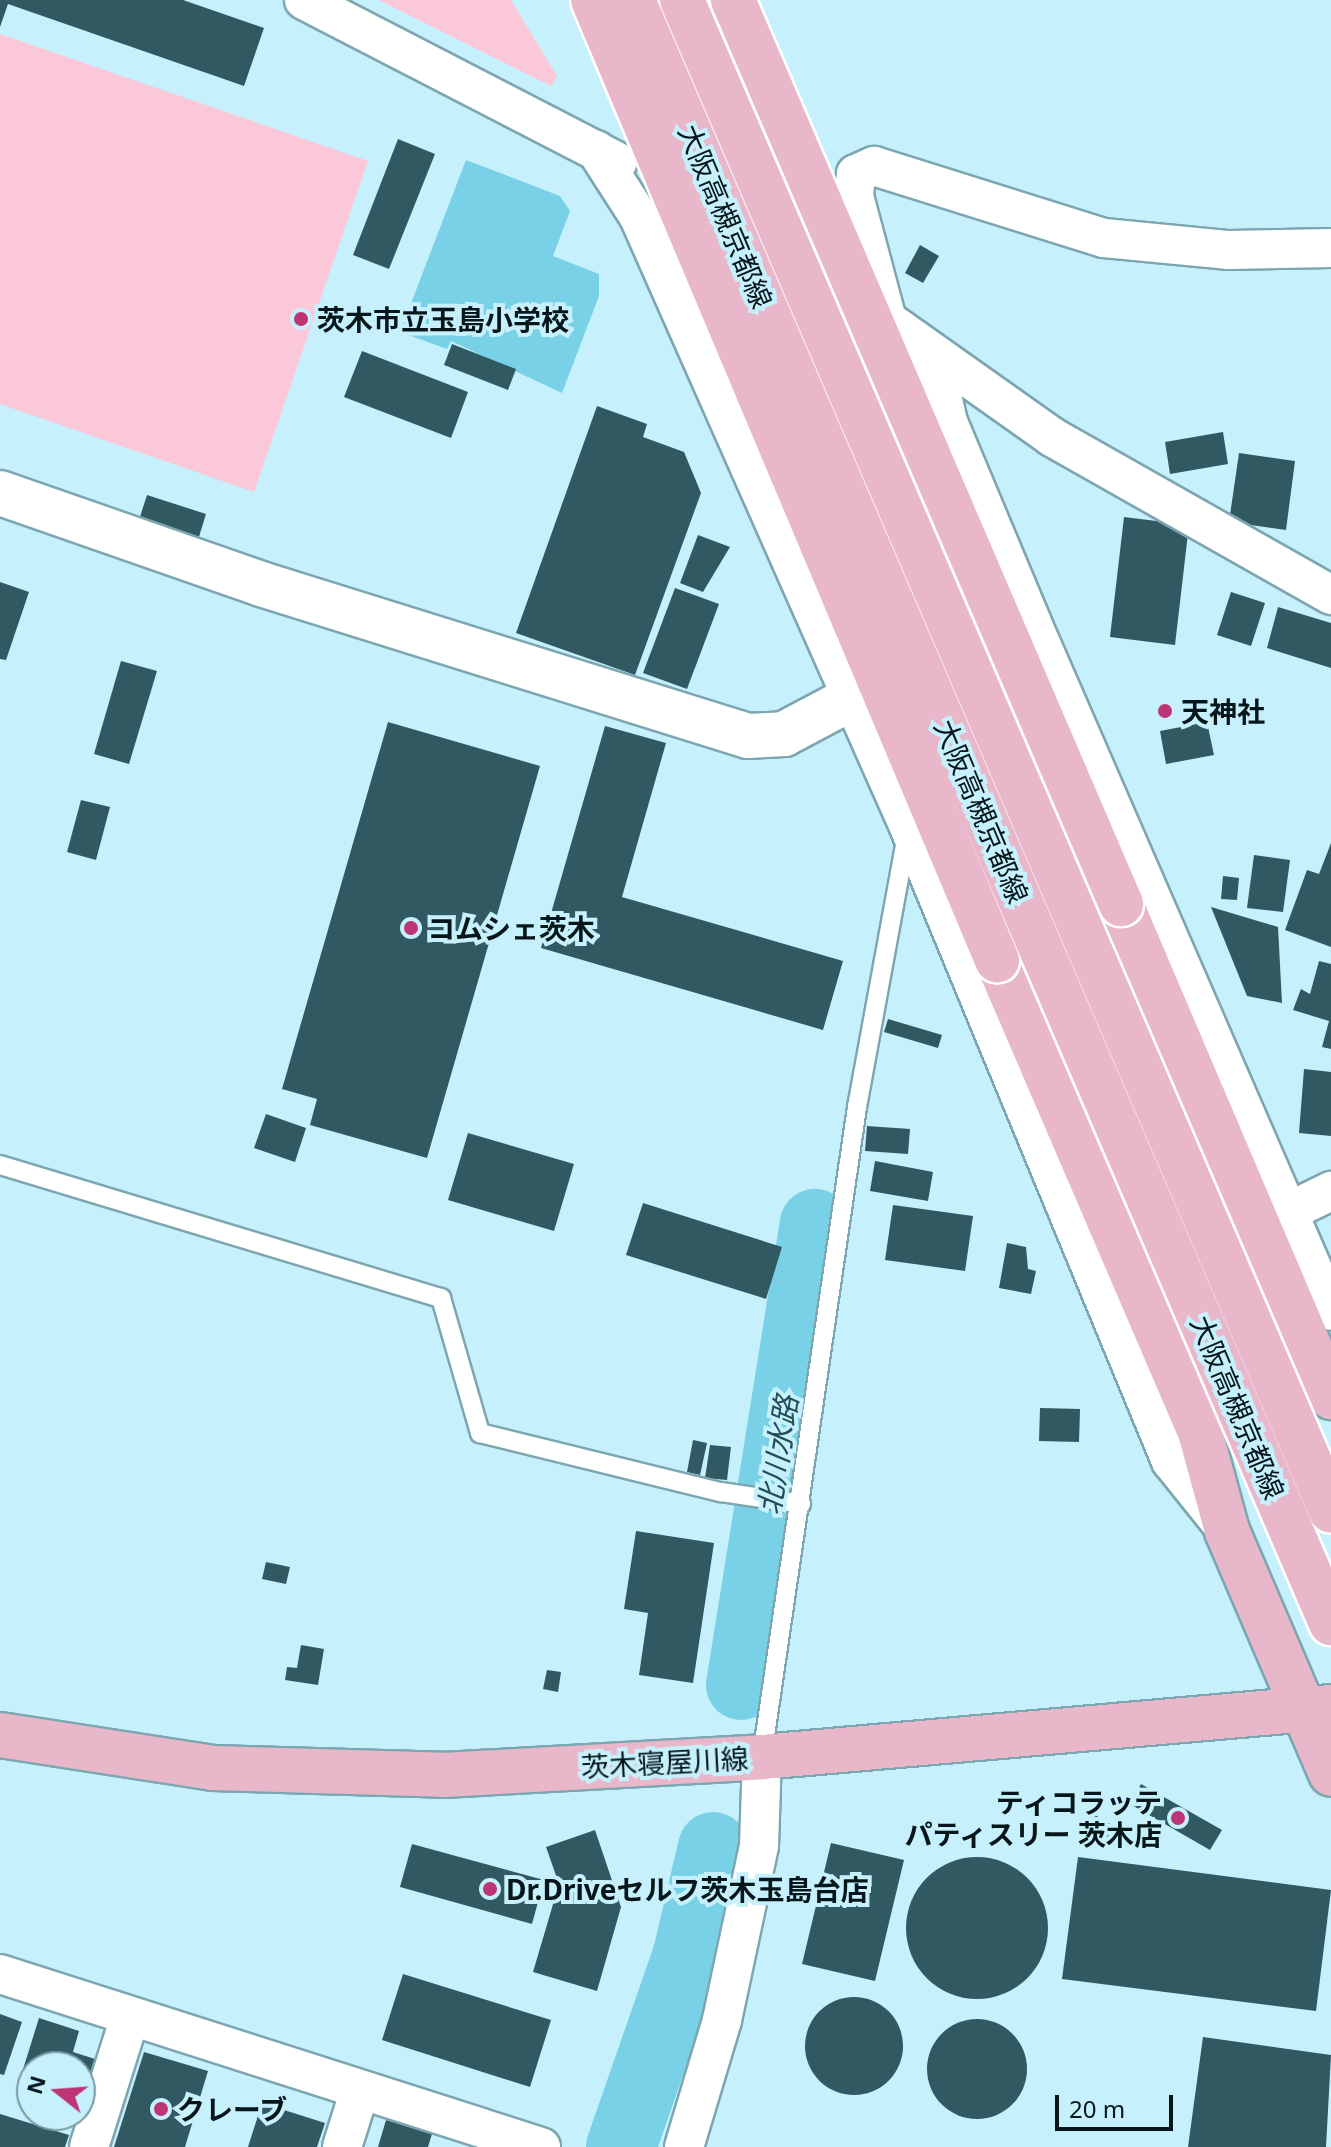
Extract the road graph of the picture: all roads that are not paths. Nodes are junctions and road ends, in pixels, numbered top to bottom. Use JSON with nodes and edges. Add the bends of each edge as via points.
{"nodes":[{"id":1,"x":304,"y":0,"type":"edge"},
{"id":2,"x":593,"y":0,"type":"edge"},
{"id":3,"x":633,"y":0,"type":"edge"},
{"id":4,"x":682,"y":0,"type":"edge"},
{"id":5,"x":733,"y":0,"type":"edge"},
{"id":6,"x":596,"y":150,"type":"junction"},
{"id":7,"x":1331,"y":248,"type":"edge"},
{"id":8,"x":887,"y":320,"type":"junction"},
{"id":9,"x":932,"y":352,"type":"junction"},
{"id":10,"x":0,"y":493,"type":"edge"},
{"id":11,"x":1331,"y":595,"type":"edge"},
{"id":12,"x":1032,"y":623,"type":"junction"},
{"id":13,"x":850,"y":699,"type":"junction"},
{"id":14,"x":909,"y":827,"type":"junction"},
{"id":15,"x":0,"y":1165,"type":"edge"},
{"id":16,"x":1331,"y":1191,"type":"edge"},
{"id":17,"x":1290,"y":1211,"type":"junction"},
{"id":18,"x":1331,"y":1311,"type":"edge"},
{"id":19,"x":1331,"y":1397,"type":"edge"},
{"id":20,"x":793,"y":1503,"type":"junction"},
{"id":21,"x":1331,"y":1511,"type":"edge"},
{"id":22,"x":1227,"y":1531,"type":"junction"},
{"id":23,"x":1331,"y":1623,"type":"edge"},
{"id":24,"x":1318,"y":1708,"type":"edge"},
{"id":25,"x":0,"y":1735,"type":"edge"},
{"id":26,"x":762,"y":1757,"type":"junction"},
{"id":27,"x":1331,"y":1774,"type":"edge"},
{"id":28,"x":0,"y":1974,"type":"edge"},
{"id":29,"x":130,"y":2017,"type":"junction"},
{"id":30,"x":360,"y":2090,"type":"junction"},
{"id":31,"x":89,"y":2147,"type":"edge"},
{"id":32,"x":342,"y":2147,"type":"edge"},
{"id":33,"x":541,"y":2147,"type":"edge"},
{"id":34,"x":684,"y":2147,"type":"edge"}],
"edges":[{"from":1,"to":6,"type":"street"},
{"from":2,"to":22,"type":"main road","bridge":true,"via":[[1200,1432]]},
{"from":3,"to":23,"type":"main road","name":"大阪高槻京都線","bridge":true},
{"from":4,"to":21,"type":"main road","name":"大阪高槻京都線","bridge":true},
{"from":5,"to":19,"type":"main road","bridge":true},
{"from":6,"to":8,"type":"street"},
{"from":6,"to":13,"type":"street","via":[[639,217]]},
{"from":7,"to":8,"type":"street","via":[[1229,250],[1104,238],[874,166],[856,174],[854,196]]},
{"from":8,"to":9,"type":"street"},
{"from":9,"to":11,"type":"street","via":[[1052,437]]},
{"from":9,"to":12,"type":"street","via":[[948,422]]},
{"from":10,"to":13,"type":"street","via":[[261,584],[748,736],[784,734]]},
{"from":12,"to":13,"type":"street"},
{"from":12,"to":17,"type":"street"},
{"from":13,"to":14,"type":"street"},
{"from":14,"to":20,"type":"lane"},
{"from":14,"to":22,"type":"street","via":[[1171,1461]]},
{"from":15,"to":20,"type":"lane","via":[[441,1298],[480,1433]]},
{"from":16,"to":17,"type":"street"},
{"from":17,"to":18,"type":"street"},
{"from":20,"to":26,"type":"lane"},
{"from":22,"to":24,"type":"main road"},
{"from":24,"to":26,"type":"main road","name":"茨木寝屋川線"},
{"from":24,"to":27,"type":"main road"},
{"from":25,"to":26,"type":"main road","name":"茨木寝屋川線","via":[[213,1768],[428,1775]]},
{"from":26,"to":34,"type":"street","via":[[759,1846],[722,2020]]},
{"from":28,"to":29,"type":"street"},
{"from":29,"to":30,"type":"street"},
{"from":29,"to":31,"type":"street"},
{"from":30,"to":32,"type":"street"},
{"from":30,"to":33,"type":"street"}]}
